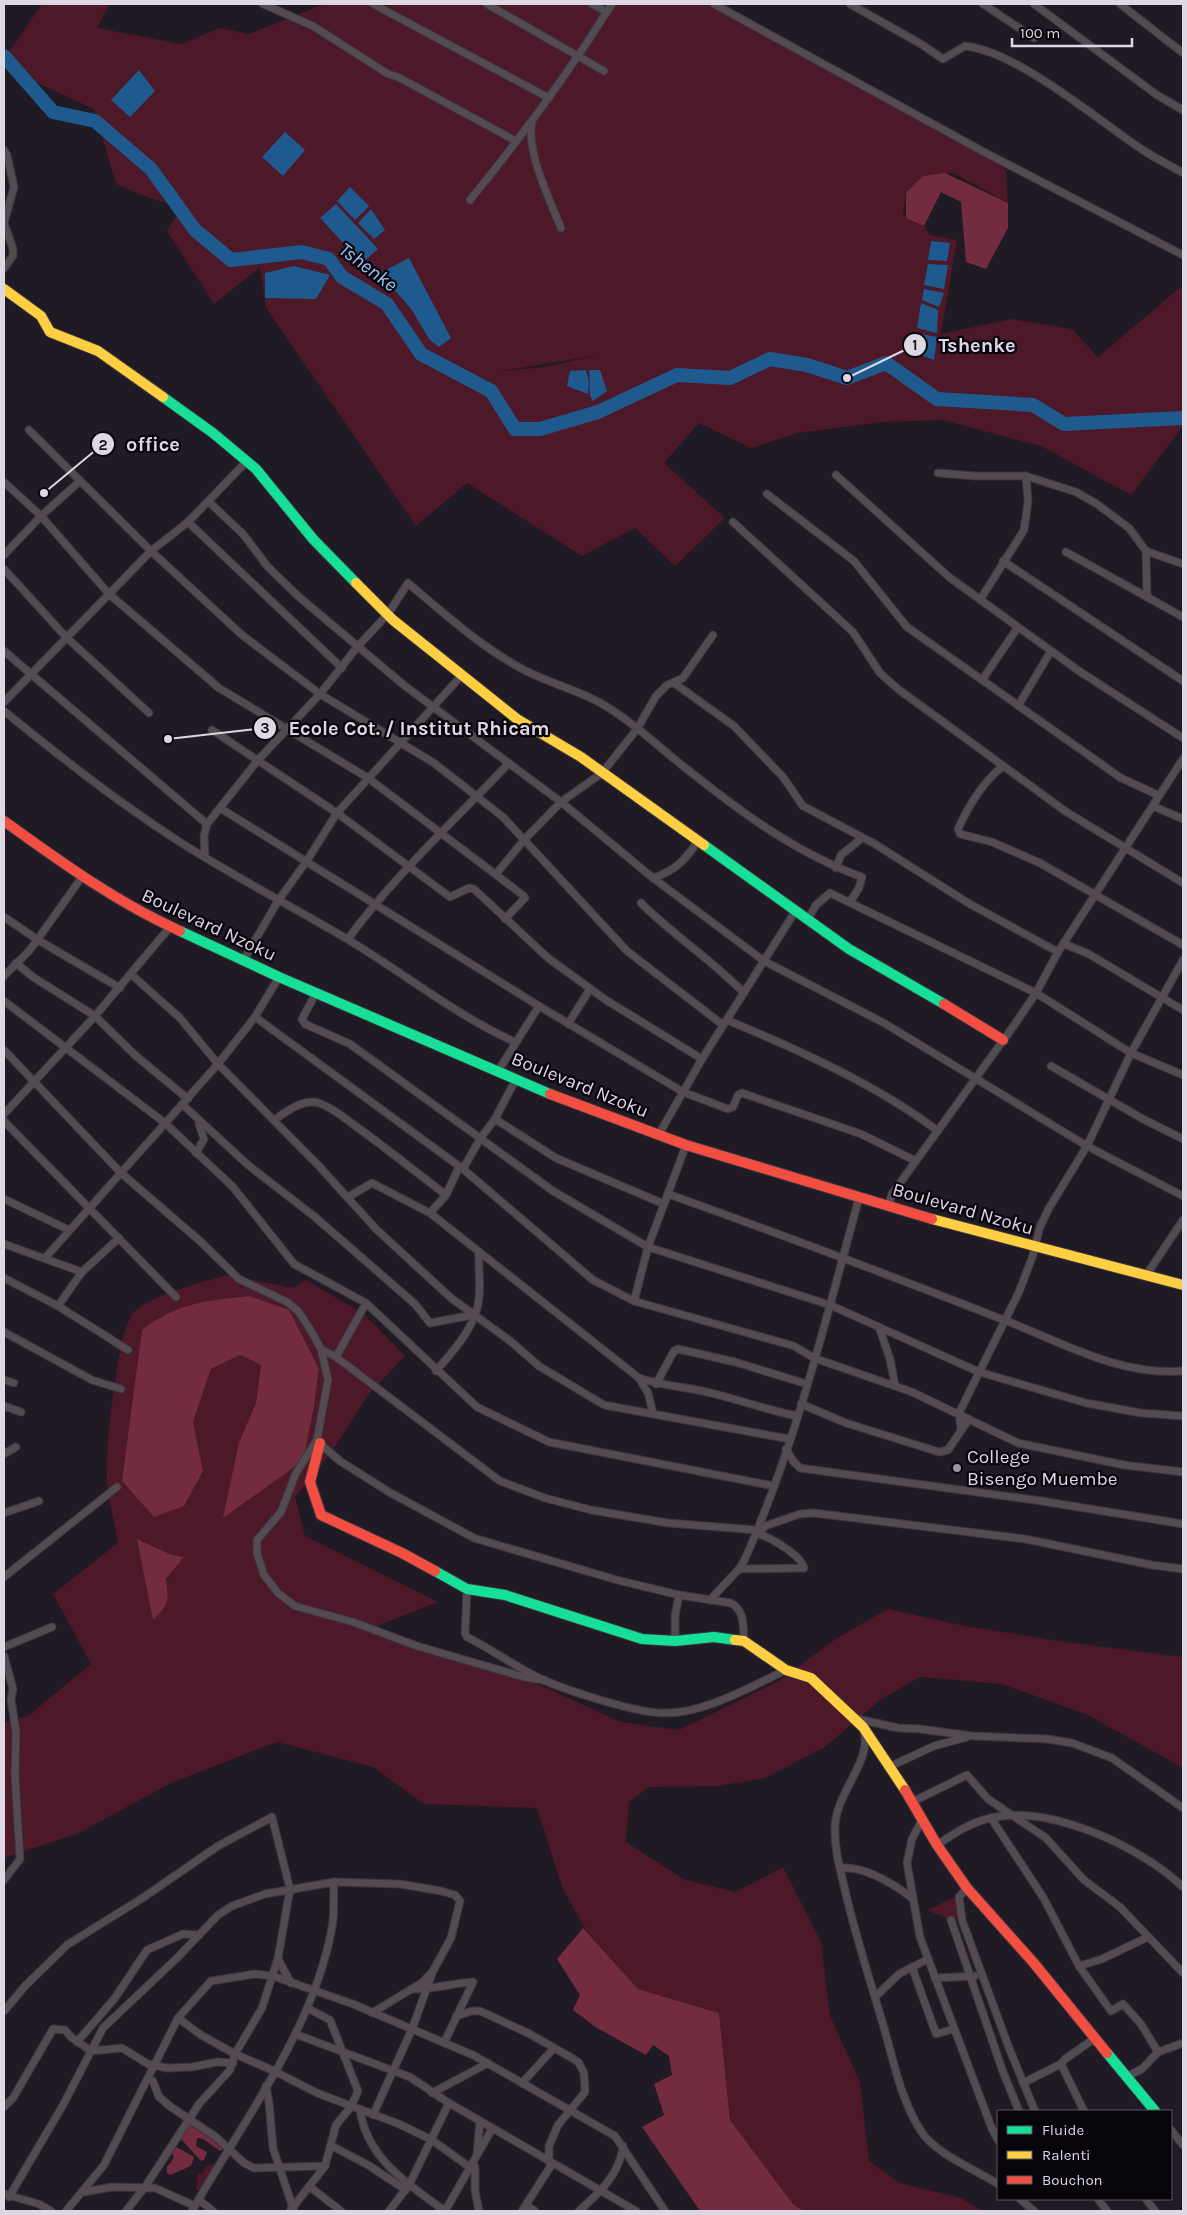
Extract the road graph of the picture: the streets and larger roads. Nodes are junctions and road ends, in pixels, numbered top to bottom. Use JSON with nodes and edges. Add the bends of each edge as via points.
{"nodes":[{"id":1,"x":262,"y":4,"type":"edge"},
{"id":2,"x":373,"y":4,"type":"edge"},
{"id":3,"x":487,"y":4,"type":"edge"},
{"id":4,"x":592,"y":4,"type":"edge"},
{"id":5,"x":612,"y":4,"type":"edge"},
{"id":6,"x":714,"y":4,"type":"edge"},
{"id":7,"x":850,"y":4,"type":"edge"},
{"id":8,"x":983,"y":4,"type":"edge"},
{"id":9,"x":1034,"y":4,"type":"edge"},
{"id":10,"x":1120,"y":4,"type":"edge"},
{"id":11,"x":276,"y":6,"type":"edge"},
{"id":12,"x":607,"y":12,"type":"junction"},
{"id":13,"x":1034,"y":38,"type":"dead end"},
{"id":14,"x":1183,"y":52,"type":"edge"},
{"id":15,"x":579,"y":54,"type":"junction"},
{"id":16,"x":604,"y":70,"type":"dead end"},
{"id":17,"x":549,"y":98,"type":"junction"},
{"id":18,"x":1183,"y":110,"type":"edge"},
{"id":19,"x":533,"y":119,"type":"junction"},
{"id":20,"x":516,"y":141,"type":"junction"},
{"id":21,"x":4,"y":150,"type":"edge"},
{"id":22,"x":1183,"y":173,"type":"edge"},
{"id":23,"x":470,"y":200,"type":"dead end"},
{"id":24,"x":561,"y":228,"type":"dead end"},
{"id":25,"x":1183,"y":255,"type":"edge"},
{"id":26,"x":4,"y":268,"type":"edge"},
{"id":27,"x":4,"y":290,"type":"edge"},
{"id":28,"x":28,"y":430,"type":"dead end"},
{"id":29,"x":247,"y":461,"type":"junction"},
{"id":30,"x":938,"y":473,"type":"dead end"},
{"id":31,"x":836,"y":475,"type":"dead end"},
{"id":32,"x":1026,"y":476,"type":"junction"},
{"id":33,"x":80,"y":481,"type":"junction"},
{"id":34,"x":4,"y":482,"type":"edge"},
{"id":35,"x":766,"y":494,"type":"dead end"},
{"id":36,"x":209,"y":502,"type":"junction"},
{"id":37,"x":41,"y":516,"type":"junction"},
{"id":38,"x":188,"y":522,"type":"junction"},
{"id":39,"x":733,"y":522,"type":"dead end"},
{"id":40,"x":151,"y":551,"type":"junction"},
{"id":41,"x":1146,"y":551,"type":"junction"},
{"id":42,"x":1066,"y":552,"type":"dead end"},
{"id":43,"x":4,"y":555,"type":"edge"},
{"id":44,"x":1003,"y":561,"type":"junction"},
{"id":45,"x":1183,"y":564,"type":"edge"},
{"id":46,"x":4,"y":569,"type":"edge"},
{"id":47,"x":109,"y":594,"type":"junction"},
{"id":48,"x":1148,"y":597,"type":"junction"},
{"id":49,"x":980,"y":600,"type":"junction"},
{"id":50,"x":388,"y":614,"type":"junction"},
{"id":51,"x":1183,"y":617,"type":"edge"},
{"id":52,"x":1018,"y":627,"type":"junction"},
{"id":53,"x":713,"y":635,"type":"dead end"},
{"id":54,"x":66,"y":638,"type":"junction"},
{"id":55,"x":358,"y":646,"type":"junction"},
{"id":56,"x":4,"y":651,"type":"edge"},
{"id":57,"x":1051,"y":651,"type":"junction"},
{"id":58,"x":342,"y":668,"type":"junction"},
{"id":59,"x":31,"y":674,"type":"junction"},
{"id":60,"x":462,"y":675,"type":"junction"},
{"id":61,"x":982,"y":680,"type":"junction"},
{"id":62,"x":1183,"y":681,"type":"edge"},
{"id":63,"x":674,"y":683,"type":"junction"},
{"id":64,"x":320,"y":694,"type":"junction"},
{"id":65,"x":4,"y":702,"type":"edge"},
{"id":66,"x":1018,"y":706,"type":"junction"},
{"id":67,"x":434,"y":709,"type":"junction"},
{"id":68,"x":4,"y":711,"type":"edge"},
{"id":69,"x":149,"y":713,"type":"dead end"},
{"id":70,"x":286,"y":729,"type":"junction"},
{"id":71,"x":637,"y":729,"type":"junction"},
{"id":72,"x":212,"y":730,"type":"dead end"},
{"id":73,"x":1183,"y":738,"type":"edge"},
{"id":74,"x":403,"y":743,"type":"junction"},
{"id":75,"x":258,"y":760,"type":"junction"},
{"id":76,"x":1183,"y":761,"type":"edge"},
{"id":77,"x":508,"y":764,"type":"junction"},
{"id":78,"x":1003,"y":766,"type":"junction"},
{"id":79,"x":602,"y":773,"type":"junction"},
{"id":80,"x":368,"y":778,"type":"junction"},
{"id":81,"x":1158,"y":796,"type":"junction"},
{"id":82,"x":476,"y":797,"type":"junction"},
{"id":83,"x":561,"y":802,"type":"junction"},
{"id":84,"x":1153,"y":806,"type":"junction"},
{"id":85,"x":220,"y":808,"type":"junction"},
{"id":86,"x":337,"y":813,"type":"junction"},
{"id":87,"x":1183,"y":819,"type":"edge"},
{"id":88,"x":4,"y":820,"type":"edge"},
{"id":89,"x":207,"y":824,"type":"junction"},
{"id":90,"x":440,"y":832,"type":"junction"},
{"id":91,"x":862,"y":838,"type":"junction"},
{"id":92,"x":524,"y":840,"type":"junction"},
{"id":93,"x":698,"y":840,"type":"junction"},
{"id":94,"x":1125,"y":849,"type":"junction"},
{"id":95,"x":205,"y":857,"type":"junction"},
{"id":96,"x":306,"y":862,"type":"junction"},
{"id":97,"x":410,"y":867,"type":"junction"},
{"id":98,"x":836,"y":868,"type":"junction"},
{"id":99,"x":496,"y":874,"type":"junction"},
{"id":100,"x":82,"y":877,"type":"junction"},
{"id":101,"x":653,"y":878,"type":"junction"},
{"id":102,"x":1183,"y":883,"type":"edge"},
{"id":103,"x":1097,"y":895,"type":"junction"},
{"id":104,"x":278,"y":901,"type":"junction"},
{"id":105,"x":375,"y":902,"type":"junction"},
{"id":106,"x":850,"y":902,"type":"junction"},
{"id":107,"x":641,"y":903,"type":"dead end"},
{"id":108,"x":796,"y":910,"type":"junction"},
{"id":109,"x":4,"y":917,"type":"edge"},
{"id":110,"x":505,"y":919,"type":"junction"},
{"id":111,"x":808,"y":919,"type":"junction"},
{"id":112,"x":170,"y":927,"type":"junction"},
{"id":113,"x":38,"y":940,"type":"junction"},
{"id":114,"x":348,"y":940,"type":"junction"},
{"id":115,"x":1064,"y":944,"type":"junction"},
{"id":116,"x":1183,"y":945,"type":"edge"},
{"id":117,"x":1058,"y":952,"type":"junction"},
{"id":118,"x":243,"y":960,"type":"junction"},
{"id":119,"x":1183,"y":960,"type":"edge"},
{"id":120,"x":764,"y":961,"type":"junction"},
{"id":121,"x":16,"y":963,"type":"junction"},
{"id":122,"x":132,"y":975,"type":"junction"},
{"id":123,"x":4,"y":976,"type":"edge"},
{"id":124,"x":278,"y":977,"type":"junction"},
{"id":125,"x":120,"y":988,"type":"junction"},
{"id":126,"x":590,"y":989,"type":"junction"},
{"id":127,"x":316,"y":993,"type":"junction"},
{"id":128,"x":744,"y":993,"type":"junction"},
{"id":129,"x":1036,"y":993,"type":"junction"},
{"id":130,"x":1162,"y":998,"type":"junction"},
{"id":131,"x":4,"y":1000,"type":"edge"},
{"id":132,"x":539,"y":1006,"type":"junction"},
{"id":133,"x":1183,"y":1010,"type":"edge"},
{"id":134,"x":95,"y":1016,"type":"junction"},
{"id":135,"x":255,"y":1017,"type":"junction"},
{"id":136,"x":725,"y":1023,"type":"junction"},
{"id":137,"x":568,"y":1024,"type":"junction"},
{"id":138,"x":1003,"y":1040,"type":"junction"},
{"id":139,"x":515,"y":1042,"type":"junction"},
{"id":140,"x":66,"y":1046,"type":"junction"},
{"id":141,"x":4,"y":1050,"type":"edge"},
{"id":142,"x":1131,"y":1053,"type":"junction"},
{"id":143,"x":702,"y":1059,"type":"junction"},
{"id":144,"x":218,"y":1064,"type":"junction"},
{"id":145,"x":1052,"y":1066,"type":"dead end"},
{"id":146,"x":498,"y":1072,"type":"junction"},
{"id":147,"x":1183,"y":1076,"type":"edge"},
{"id":148,"x":976,"y":1077,"type":"junction"},
{"id":149,"x":516,"y":1079,"type":"junction"},
{"id":150,"x":34,"y":1082,"type":"junction"},
{"id":151,"x":682,"y":1092,"type":"junction"},
{"id":152,"x":1111,"y":1099,"type":"junction"},
{"id":153,"x":185,"y":1102,"type":"junction"},
{"id":154,"x":4,"y":1114,"type":"edge"},
{"id":155,"x":196,"y":1119,"type":"junction"},
{"id":156,"x":495,"y":1119,"type":"junction"},
{"id":157,"x":274,"y":1120,"type":"junction"},
{"id":158,"x":4,"y":1121,"type":"edge"},
{"id":159,"x":165,"y":1123,"type":"junction"},
{"id":160,"x":938,"y":1131,"type":"junction"},
{"id":161,"x":659,"y":1134,"type":"junction"},
{"id":162,"x":480,"y":1139,"type":"junction"},
{"id":163,"x":1183,"y":1139,"type":"edge"},
{"id":164,"x":686,"y":1145,"type":"junction"},
{"id":165,"x":1087,"y":1146,"type":"junction"},
{"id":166,"x":196,"y":1153,"type":"junction"},
{"id":167,"x":916,"y":1161,"type":"junction"},
{"id":168,"x":461,"y":1168,"type":"junction"},
{"id":169,"x":121,"y":1173,"type":"junction"},
{"id":170,"x":668,"y":1194,"type":"junction"},
{"id":171,"x":446,"y":1195,"type":"junction"},
{"id":172,"x":1183,"y":1196,"type":"edge"},
{"id":173,"x":348,"y":1197,"type":"junction"},
{"id":174,"x":859,"y":1198,"type":"junction"},
{"id":175,"x":4,"y":1199,"type":"edge"},
{"id":176,"x":664,"y":1204,"type":"junction"},
{"id":177,"x":888,"y":1207,"type":"junction"},
{"id":178,"x":90,"y":1208,"type":"junction"},
{"id":179,"x":430,"y":1213,"type":"junction"},
{"id":180,"x":1183,"y":1220,"type":"edge"},
{"id":181,"x":69,"y":1230,"type":"junction"},
{"id":182,"x":119,"y":1238,"type":"junction"},
{"id":183,"x":4,"y":1244,"type":"edge"},
{"id":184,"x":648,"y":1247,"type":"junction"},
{"id":185,"x":1034,"y":1247,"type":"junction"},
{"id":186,"x":479,"y":1252,"type":"junction"},
{"id":187,"x":843,"y":1257,"type":"junction"},
{"id":188,"x":45,"y":1258,"type":"junction"},
{"id":189,"x":82,"y":1272,"type":"junction"},
{"id":190,"x":1147,"y":1274,"type":"junction"},
{"id":191,"x":4,"y":1278,"type":"edge"},
{"id":192,"x":1183,"y":1285,"type":"edge"},
{"id":193,"x":176,"y":1298,"type":"dead end"},
{"id":194,"x":634,"y":1301,"type":"junction"},
{"id":195,"x":366,"y":1303,"type":"junction"},
{"id":196,"x":830,"y":1305,"type":"junction"},
{"id":197,"x":58,"y":1306,"type":"junction"},
{"id":198,"x":474,"y":1316,"type":"junction"},
{"id":199,"x":1005,"y":1320,"type":"junction"},
{"id":200,"x":879,"y":1327,"type":"junction"},
{"id":201,"x":4,"y":1332,"type":"edge"},
{"id":202,"x":321,"y":1349,"type":"junction"},
{"id":203,"x":128,"y":1350,"type":"dead end"},
{"id":204,"x":336,"y":1357,"type":"junction"},
{"id":205,"x":814,"y":1358,"type":"junction"},
{"id":206,"x":436,"y":1371,"type":"junction"},
{"id":207,"x":1183,"y":1371,"type":"edge"},
{"id":208,"x":979,"y":1372,"type":"junction"},
{"id":209,"x":639,"y":1378,"type":"junction"},
{"id":210,"x":4,"y":1380,"type":"edge"},
{"id":211,"x":14,"y":1383,"type":"dead end"},
{"id":212,"x":656,"y":1384,"type":"junction"},
{"id":213,"x":807,"y":1384,"type":"junction"},
{"id":214,"x":895,"y":1384,"type":"junction"},
{"id":215,"x":121,"y":1389,"type":"dead end"},
{"id":216,"x":801,"y":1404,"type":"junction"},
{"id":217,"x":4,"y":1406,"type":"edge"},
{"id":218,"x":21,"y":1412,"type":"dead end"},
{"id":219,"x":653,"y":1413,"type":"junction"},
{"id":220,"x":959,"y":1413,"type":"junction"},
{"id":221,"x":797,"y":1416,"type":"junction"},
{"id":222,"x":1183,"y":1416,"type":"edge"},
{"id":223,"x":969,"y":1418,"type":"junction"},
{"id":224,"x":961,"y":1429,"type":"junction"},
{"id":225,"x":789,"y":1439,"type":"junction"},
{"id":226,"x":318,"y":1442,"type":"junction"},
{"id":227,"x":16,"y":1447,"type":"dead end"},
{"id":228,"x":786,"y":1449,"type":"junction"},
{"id":229,"x":4,"y":1454,"type":"edge"},
{"id":230,"x":1183,"y":1472,"type":"edge"},
{"id":231,"x":774,"y":1486,"type":"junction"},
{"id":232,"x":117,"y":1487,"type":"dead end"},
{"id":233,"x":39,"y":1502,"type":"dead end"},
{"id":234,"x":4,"y":1513,"type":"edge"},
{"id":235,"x":1183,"y":1524,"type":"edge"},
{"id":236,"x":757,"y":1533,"type":"junction"},
{"id":237,"x":739,"y":1569,"type":"junction"},
{"id":238,"x":1183,"y":1569,"type":"edge"},
{"id":239,"x":4,"y":1577,"type":"edge"},
{"id":240,"x":467,"y":1589,"type":"junction"},
{"id":241,"x":678,"y":1595,"type":"junction"},
{"id":242,"x":710,"y":1600,"type":"junction"},
{"id":243,"x":52,"y":1626,"type":"dead end"},
{"id":244,"x":675,"y":1641,"type":"junction"},
{"id":245,"x":744,"y":1641,"type":"junction"},
{"id":246,"x":4,"y":1647,"type":"edge"},
{"id":247,"x":4,"y":1656,"type":"edge"},
{"id":248,"x":786,"y":1670,"type":"junction"},
{"id":249,"x":544,"y":1680,"type":"junction"},
{"id":250,"x":854,"y":1718,"type":"junction"},
{"id":251,"x":863,"y":1727,"type":"junction"},
{"id":252,"x":973,"y":1736,"type":"junction"},
{"id":253,"x":891,"y":1766,"type":"junction"},
{"id":254,"x":912,"y":1802,"type":"junction"},
{"id":255,"x":1183,"y":1808,"type":"edge"},
{"id":256,"x":1016,"y":1816,"type":"junction"},
{"id":257,"x":991,"y":1818,"type":"junction"},
{"id":258,"x":922,"y":1820,"type":"junction"},
{"id":259,"x":937,"y":1845,"type":"junction"},
{"id":260,"x":840,"y":1868,"type":"junction"},
{"id":261,"x":4,"y":1880,"type":"edge"},
{"id":262,"x":334,"y":1882,"type":"junction"},
{"id":263,"x":1183,"y":1887,"type":"edge"},
{"id":264,"x":290,"y":1888,"type":"junction"},
{"id":265,"x":966,"y":1888,"type":"junction"},
{"id":266,"x":912,"y":1898,"type":"junction"},
{"id":267,"x":951,"y":1920,"type":"dead end"},
{"id":268,"x":199,"y":1935,"type":"junction"},
{"id":269,"x":1148,"y":1937,"type":"junction"},
{"id":270,"x":278,"y":1958,"type":"junction"},
{"id":271,"x":928,"y":1959,"type":"junction"},
{"id":272,"x":1080,"y":1966,"type":"junction"},
{"id":273,"x":912,"y":1967,"type":"junction"},
{"id":274,"x":433,"y":1971,"type":"junction"},
{"id":275,"x":1183,"y":1973,"type":"edge"},
{"id":276,"x":273,"y":1976,"type":"junction"},
{"id":277,"x":971,"y":1976,"type":"junction"},
{"id":278,"x":982,"y":1977,"type":"junction"},
{"id":279,"x":935,"y":1978,"type":"junction"},
{"id":280,"x":291,"y":1982,"type":"junction"},
{"id":281,"x":411,"y":1989,"type":"junction"},
{"id":282,"x":314,"y":1990,"type":"junction"},
{"id":283,"x":426,"y":1990,"type":"junction"},
{"id":284,"x":875,"y":1997,"type":"junction"},
{"id":285,"x":307,"y":2008,"type":"junction"},
{"id":286,"x":4,"y":2011,"type":"edge"},
{"id":287,"x":372,"y":2013,"type":"junction"},
{"id":288,"x":456,"y":2016,"type":"junction"},
{"id":289,"x":178,"y":2018,"type":"junction"},
{"id":290,"x":412,"y":2029,"type":"junction"},
{"id":291,"x":954,"y":2029,"type":"junction"},
{"id":292,"x":295,"y":2034,"type":"junction"},
{"id":293,"x":1094,"y":2039,"type":"junction"},
{"id":294,"x":77,"y":2042,"type":"junction"},
{"id":295,"x":444,"y":2042,"type":"junction"},
{"id":296,"x":1183,"y":2043,"type":"edge"},
{"id":297,"x":554,"y":2048,"type":"junction"},
{"id":298,"x":91,"y":2051,"type":"junction"},
{"id":299,"x":342,"y":2052,"type":"junction"},
{"id":300,"x":1158,"y":2052,"type":"junction"},
{"id":301,"x":235,"y":2054,"type":"junction"},
{"id":302,"x":233,"y":2063,"type":"junction"},
{"id":303,"x":488,"y":2063,"type":"junction"},
{"id":304,"x":154,"y":2064,"type":"junction"},
{"id":305,"x":1061,"y":2064,"type":"junction"},
{"id":306,"x":392,"y":2070,"type":"junction"},
{"id":307,"x":274,"y":2071,"type":"junction"},
{"id":308,"x":1128,"y":2076,"type":"junction"},
{"id":309,"x":148,"y":2078,"type":"junction"},
{"id":310,"x":522,"y":2083,"type":"junction"},
{"id":311,"x":1023,"y":2083,"type":"junction"},
{"id":312,"x":266,"y":2086,"type":"junction"},
{"id":313,"x":432,"y":2092,"type":"junction"},
{"id":314,"x":449,"y":2103,"type":"junction"},
{"id":315,"x":4,"y":2106,"type":"edge"},
{"id":316,"x":351,"y":2107,"type":"junction"},
{"id":317,"x":360,"y":2110,"type":"junction"},
{"id":318,"x":570,"y":2110,"type":"junction"},
{"id":319,"x":1019,"y":2110,"type":"edge"},
{"id":320,"x":1035,"y":2110,"type":"edge"},
{"id":321,"x":1084,"y":2110,"type":"edge"},
{"id":322,"x":1154,"y":2110,"type":"edge"},
{"id":323,"x":373,"y":2115,"type":"junction"},
{"id":324,"x":190,"y":2120,"type":"junction"},
{"id":325,"x":480,"y":2121,"type":"junction"},
{"id":326,"x":492,"y":2129,"type":"junction"},
{"id":327,"x":1172,"y":2131,"type":"edge"},
{"id":328,"x":997,"y":2138,"type":"edge"},
{"id":329,"x":432,"y":2140,"type":"junction"},
{"id":330,"x":1183,"y":2145,"type":"edge"},
{"id":331,"x":332,"y":2146,"type":"junction"},
{"id":332,"x":623,"y":2146,"type":"junction"},
{"id":333,"x":228,"y":2149,"type":"junction"},
{"id":334,"x":476,"y":2159,"type":"junction"},
{"id":335,"x":550,"y":2163,"type":"junction"},
{"id":336,"x":325,"y":2166,"type":"junction"},
{"id":337,"x":281,"y":2168,"type":"junction"},
{"id":338,"x":473,"y":2169,"type":"junction"},
{"id":339,"x":997,"y":2183,"type":"edge"},
{"id":340,"x":145,"y":2187,"type":"junction"},
{"id":341,"x":310,"y":2187,"type":"junction"},
{"id":342,"x":407,"y":2187,"type":"junction"},
{"id":343,"x":599,"y":2190,"type":"junction"},
{"id":344,"x":84,"y":2192,"type":"junction"},
{"id":345,"x":6,"y":2196,"type":"edge"},
{"id":346,"x":1021,"y":2200,"type":"edge"},
{"id":347,"x":1099,"y":2200,"type":"edge"},
{"id":348,"x":1147,"y":2200,"type":"edge"},
{"id":349,"x":195,"y":2206,"type":"edge"},
{"id":350,"x":524,"y":2208,"type":"edge"},
{"id":351,"x":292,"y":2210,"type":"edge"},
{"id":352,"x":51,"y":2211,"type":"edge"},
{"id":353,"x":66,"y":2211,"type":"edge"},
{"id":354,"x":126,"y":2211,"type":"edge"},
{"id":355,"x":213,"y":2211,"type":"edge"},
{"id":356,"x":341,"y":2211,"type":"edge"},
{"id":357,"x":389,"y":2211,"type":"edge"},
{"id":358,"x":445,"y":2211,"type":"edge"},
{"id":359,"x":479,"y":2211,"type":"edge"},
{"id":360,"x":535,"y":2211,"type":"edge"},
{"id":361,"x":579,"y":2211,"type":"edge"},
{"id":362,"x":636,"y":2211,"type":"edge"},
{"id":363,"x":665,"y":2211,"type":"edge"},
{"id":364,"x":1034,"y":2211,"type":"edge"},
{"id":365,"x":1107,"y":2211,"type":"edge"},
{"id":366,"x":1155,"y":2211,"type":"edge"}],
"edges":[{"from":1,"to":11,"type":"street"},
{"from":2,"to":17,"type":"street"},
{"from":3,"to":15,"type":"street"},
{"from":4,"to":12,"type":"street"},
{"from":5,"to":12,"type":"street"},
{"from":6,"to":25,"type":"street","via":[[984,152]]},
{"from":7,"to":22,"type":"street","via":[[943,59],[965,46],[989,51],[1017,64],[1142,150]]},
{"from":8,"to":13,"type":"street"},
{"from":9,"to":18,"type":"street","via":[[1157,95]]},
{"from":10,"to":14,"type":"street"},
{"from":11,"to":20,"type":"street","via":[[388,74]]},
{"from":12,"to":15,"type":"street"},
{"from":15,"to":16,"type":"street"},
{"from":15,"to":17,"type":"street"},
{"from":17,"to":19,"type":"street"},
{"from":19,"to":20,"type":"street"},
{"from":19,"to":24,"type":"street","via":[[531,138],[534,154]]},
{"from":20,"to":23,"type":"street"},
{"from":21,"to":26,"type":"street","via":[[14,187],[4,222],[14,249]]},
{"from":27,"to":29,"type":"street","via":[[41,316],[50,332],[98,351],[161,394]]},
{"from":28,"to":33,"type":"street"},
{"from":29,"to":36,"type":"street"},
{"from":29,"to":50,"type":"street","via":[[268,481],[319,545]]},
{"from":30,"to":32,"type":"street"},
{"from":31,"to":49,"type":"street","via":[[949,577]]},
{"from":32,"to":41,"type":"street","via":[[1076,492],[1098,504],[1129,528]]},
{"from":32,"to":44,"type":"street","via":[[1028,501],[1024,530]]},
{"from":33,"to":37,"type":"street"},
{"from":33,"to":40,"type":"street"},
{"from":34,"to":37,"type":"street"},
{"from":35,"to":61,"type":"street","via":[[854,561],[907,628]]},
{"from":36,"to":38,"type":"street"},
{"from":36,"to":55,"type":"street","via":[[243,534],[268,567],[299,597]]},
{"from":37,"to":43,"type":"street"},
{"from":37,"to":47,"type":"street"},
{"from":38,"to":40,"type":"street"},
{"from":38,"to":58,"type":"street"},
{"from":39,"to":78,"type":"street","via":[[854,632],[880,673]]},
{"from":40,"to":47,"type":"street"},
{"from":40,"to":64,"type":"street","via":[[242,635]]},
{"from":41,"to":45,"type":"street"},
{"from":41,"to":48,"type":"street"},
{"from":42,"to":48,"type":"street"},
{"from":44,"to":49,"type":"street"},
{"from":44,"to":62,"type":"street"},
{"from":46,"to":54,"type":"street"},
{"from":47,"to":54,"type":"street"},
{"from":47,"to":70,"type":"street","via":[[219,688]]},
{"from":48,"to":51,"type":"street"},
{"from":49,"to":52,"type":"street"},
{"from":50,"to":55,"type":"street"},
{"from":50,"to":60,"type":"street"},
{"from":50,"to":71,"type":"street","via":[[408,584],[487,648],[527,671],[611,709]]},
{"from":52,"to":57,"type":"street"},
{"from":52,"to":61,"type":"street"},
{"from":53,"to":63,"type":"street","via":[[683,678]]},
{"from":54,"to":59,"type":"street"},
{"from":54,"to":69,"type":"street"},
{"from":55,"to":58,"type":"street"},
{"from":55,"to":67,"type":"street"},
{"from":56,"to":59,"type":"street"},
{"from":57,"to":66,"type":"street"},
{"from":57,"to":73,"type":"street"},
{"from":58,"to":64,"type":"street"},
{"from":59,"to":65,"type":"street"},
{"from":59,"to":89,"type":"street"},
{"from":60,"to":67,"type":"street"},
{"from":60,"to":79,"type":"street","via":[[517,719]]},
{"from":61,"to":66,"type":"street"},
{"from":63,"to":71,"type":"street","via":[[656,696]]},
{"from":63,"to":91,"type":"street","via":[[734,726],[783,777],[803,806]]},
{"from":64,"to":70,"type":"street"},
{"from":64,"to":74,"type":"street"},
{"from":66,"to":81,"type":"street","via":[[1121,778]]},
{"from":67,"to":74,"type":"street"},
{"from":67,"to":77,"type":"street"},
{"from":68,"to":95,"type":"street","via":[[116,800]]},
{"from":70,"to":75,"type":"street"},
{"from":70,"to":80,"type":"street"},
{"from":71,"to":79,"type":"street"},
{"from":71,"to":98,"type":"street","via":[[780,838]]},
{"from":72,"to":75,"type":"street"},
{"from":74,"to":80,"type":"street"},
{"from":74,"to":82,"type":"street"},
{"from":75,"to":85,"type":"street"},
{"from":75,"to":86,"type":"street"},
{"from":76,"to":81,"type":"street"},
{"from":77,"to":82,"type":"street"},
{"from":77,"to":83,"type":"street"},
{"from":78,"to":94,"type":"street"},
{"from":78,"to":103,"type":"street","via":[[987,782],[964,816],[958,832],[974,840],[992,842],[1040,863]]},
{"from":79,"to":83,"type":"street"},
{"from":79,"to":93,"type":"street"},
{"from":80,"to":86,"type":"street"},
{"from":80,"to":90,"type":"street"},
{"from":81,"to":84,"type":"street"},
{"from":82,"to":90,"type":"street"},
{"from":82,"to":92,"type":"street","via":[[503,817]]},
{"from":83,"to":92,"type":"street"},
{"from":83,"to":101,"type":"street"},
{"from":84,"to":87,"type":"street"},
{"from":84,"to":94,"type":"street"},
{"from":85,"to":89,"type":"street"},
{"from":85,"to":96,"type":"street"},
{"from":86,"to":96,"type":"street"},
{"from":86,"to":97,"type":"street"},
{"from":88,"to":100,"type":"street","name":"Boulevard Nzoku"},
{"from":89,"to":95,"type":"street"},
{"from":90,"to":97,"type":"street"},
{"from":90,"to":99,"type":"street"},
{"from":91,"to":98,"type":"street","via":[[841,854]]},
{"from":91,"to":117,"type":"street","via":[[908,863],[968,903]]},
{"from":92,"to":99,"type":"street"},
{"from":92,"to":136,"type":"street","via":[[627,951]]},
{"from":93,"to":101,"type":"street","via":[[688,856],[675,867]]},
{"from":93,"to":108,"type":"street"},
{"from":94,"to":102,"type":"street"},
{"from":94,"to":103,"type":"street"},
{"from":95,"to":104,"type":"street"},
{"from":96,"to":104,"type":"street"},
{"from":96,"to":105,"type":"street"},
{"from":97,"to":105,"type":"street"},
{"from":97,"to":110,"type":"street","via":[[450,897],[469,888],[474,889]]},
{"from":98,"to":106,"type":"street","via":[[862,878]]},
{"from":99,"to":110,"type":"street","via":[[525,897]]},
{"from":100,"to":112,"type":"street","name":"Boulevard Nzoku","via":[[142,914]]},
{"from":100,"to":113,"type":"street"},
{"from":101,"to":120,"type":"street"},
{"from":103,"to":115,"type":"street"},
{"from":103,"to":116,"type":"street"},
{"from":104,"to":114,"type":"street"},
{"from":104,"to":118,"type":"street"},
{"from":105,"to":114,"type":"street"},
{"from":105,"to":132,"type":"street"},
{"from":106,"to":111,"type":"street","via":[[829,893],[816,905]]},
{"from":106,"to":129,"type":"street"},
{"from":107,"to":128,"type":"street"},
{"from":108,"to":111,"type":"street"},
{"from":108,"to":120,"type":"street"},
{"from":109,"to":113,"type":"street"},
{"from":110,"to":126,"type":"street","via":[[531,944]]},
{"from":111,"to":138,"type":"street","via":[[878,968],[967,1016]]},
{"from":112,"to":118,"type":"street","name":"Boulevard Nzoku"},
{"from":112,"to":122,"type":"street"},
{"from":113,"to":121,"type":"street"},
{"from":113,"to":125,"type":"street"},
{"from":114,"to":139,"type":"street","via":[[438,1000]]},
{"from":115,"to":117,"type":"street"},
{"from":115,"to":130,"type":"street","via":[[1087,953]]},
{"from":117,"to":129,"type":"street"},
{"from":118,"to":124,"type":"street","name":"Boulevard Nzoku"},
{"from":119,"to":130,"type":"street"},
{"from":120,"to":128,"type":"street"},
{"from":120,"to":148,"type":"street","via":[[884,1023]]},
{"from":121,"to":123,"type":"street"},
{"from":121,"to":134,"type":"street","via":[[32,977]]},
{"from":122,"to":125,"type":"street"},
{"from":122,"to":144,"type":"street","via":[[180,1018]]},
{"from":124,"to":127,"type":"street","name":"Boulevard Nzoku"},
{"from":124,"to":135,"type":"street"},
{"from":125,"to":134,"type":"street"},
{"from":126,"to":137,"type":"street"},
{"from":126,"to":143,"type":"street"},
{"from":127,"to":146,"type":"street","name":"Boulevard Nzoku"},
{"from":127,"to":162,"type":"street","via":[[302,1019],[305,1024],[350,1044]]},
{"from":128,"to":136,"type":"street"},
{"from":129,"to":138,"type":"street"},
{"from":129,"to":142,"type":"street"},
{"from":130,"to":133,"type":"street"},
{"from":130,"to":142,"type":"street"},
{"from":131,"to":140,"type":"street"},
{"from":132,"to":137,"type":"street"},
{"from":132,"to":139,"type":"street"},
{"from":134,"to":140,"type":"street"},
{"from":134,"to":153,"type":"street"},
{"from":135,"to":144,"type":"street"},
{"from":135,"to":168,"type":"street"},
{"from":136,"to":143,"type":"street"},
{"from":136,"to":160,"type":"street","via":[[767,1036],[892,1100]]},
{"from":137,"to":151,"type":"street"},
{"from":138,"to":148,"type":"street"},
{"from":139,"to":146,"type":"street"},
{"from":140,"to":150,"type":"street"},
{"from":140,"to":159,"type":"street"},
{"from":141,"to":150,"type":"street"},
{"from":142,"to":147,"type":"street"},
{"from":142,"to":152,"type":"street"},
{"from":143,"to":151,"type":"street"},
{"from":144,"to":153,"type":"street"},
{"from":144,"to":157,"type":"street"},
{"from":145,"to":152,"type":"street"},
{"from":146,"to":149,"type":"street","name":"Boulevard Nzoku"},
{"from":148,"to":160,"type":"street"},
{"from":148,"to":165,"type":"street"},
{"from":149,"to":156,"type":"street"},
{"from":149,"to":161,"type":"street","name":"Boulevard Nzoku"},
{"from":150,"to":154,"type":"street"},
{"from":150,"to":169,"type":"street"},
{"from":151,"to":161,"type":"street"},
{"from":151,"to":167,"type":"street","via":[[728,1109],[733,1107],[742,1092],[861,1134]]},
{"from":152,"to":163,"type":"street","via":[[1143,1120]]},
{"from":152,"to":165,"type":"street"},
{"from":153,"to":155,"type":"street"},
{"from":153,"to":159,"type":"street"},
{"from":155,"to":166,"type":"street","via":[[204,1139]]},
{"from":155,"to":198,"type":"street","via":[[415,1304],[430,1324]]},
{"from":156,"to":162,"type":"street"},
{"from":156,"to":176,"type":"street","via":[[556,1158]]},
{"from":157,"to":171,"type":"street","via":[[303,1103],[318,1102],[395,1154]]},
{"from":157,"to":173,"type":"street"},
{"from":158,"to":178,"type":"street"},
{"from":159,"to":166,"type":"street"},
{"from":159,"to":169,"type":"street"},
{"from":160,"to":167,"type":"street"},
{"from":161,"to":164,"type":"street","name":"Boulevard Nzoku"},
{"from":162,"to":168,"type":"street"},
{"from":162,"to":184,"type":"street","via":[[553,1191]]},
{"from":164,"to":170,"type":"street"},
{"from":164,"to":174,"type":"street","name":"Boulevard Nzoku"},
{"from":165,"to":172,"type":"street"},
{"from":165,"to":185,"type":"street","via":[[1049,1208]]},
{"from":166,"to":195,"type":"street","via":[[233,1187],[294,1264]]},
{"from":167,"to":177,"type":"street","via":[[892,1194]]},
{"from":168,"to":171,"type":"street"},
{"from":168,"to":194,"type":"street","via":[[593,1280]]},
{"from":169,"to":178,"type":"street"},
{"from":169,"to":202,"type":"street","via":[[239,1279],[274,1295],[298,1311]]},
{"from":170,"to":176,"type":"street"},
{"from":170,"to":187,"type":"street"},
{"from":171,"to":179,"type":"street"},
{"from":173,"to":179,"type":"street","via":[[374,1183]]},
{"from":173,"to":198,"type":"street","via":[[401,1253]]},
{"from":174,"to":177,"type":"street","name":"Boulevard Nzoku"},
{"from":174,"to":187,"type":"street"},
{"from":175,"to":181,"type":"street"},
{"from":176,"to":184,"type":"street"},
{"from":177,"to":185,"type":"street","name":"Boulevard Nzoku"},
{"from":178,"to":181,"type":"street"},
{"from":178,"to":182,"type":"street"},
{"from":179,"to":186,"type":"street"},
{"from":180,"to":190,"type":"street"},
{"from":181,"to":188,"type":"street"},
{"from":182,"to":189,"type":"street"},
{"from":182,"to":193,"type":"street"},
{"from":183,"to":188,"type":"street"},
{"from":184,"to":194,"type":"street"},
{"from":184,"to":196,"type":"street"},
{"from":185,"to":190,"type":"street","name":"Boulevard Nzoku"},
{"from":185,"to":199,"type":"street","via":[[1029,1268]]},
{"from":186,"to":198,"type":"street","via":[[480,1288]]},
{"from":186,"to":209,"type":"street"},
{"from":187,"to":196,"type":"street"},
{"from":187,"to":199,"type":"street"},
{"from":188,"to":189,"type":"street"},
{"from":189,"to":197,"type":"street"},
{"from":190,"to":192,"type":"street","name":"Boulevard Nzoku"},
{"from":191,"to":197,"type":"street"},
{"from":194,"to":205,"type":"street","via":[[794,1346]]},
{"from":195,"to":204,"type":"street"},
{"from":195,"to":206,"type":"street"},
{"from":196,"to":200,"type":"street"},
{"from":196,"to":205,"type":"street"},
{"from":197,"to":203,"type":"street"},
{"from":198,"to":206,"type":"street","via":[[466,1334]]},
{"from":198,"to":219,"type":"street","via":[[539,1366],[604,1406]]},
{"from":199,"to":207,"type":"street","via":[[1104,1362]]},
{"from":199,"to":208,"type":"street"},
{"from":200,"to":208,"type":"street"},
{"from":200,"to":214,"type":"street"},
{"from":201,"to":215,"type":"street","via":[[92,1380]]},
{"from":202,"to":204,"type":"street"},
{"from":202,"to":226,"type":"street","via":[[328,1380]]},
{"from":204,"to":236,"type":"street","via":[[500,1481],[545,1498],[591,1510]]},
{"from":205,"to":213,"type":"street"},
{"from":205,"to":214,"type":"street"},
{"from":206,"to":231,"type":"street","via":[[477,1407],[549,1442]]},
{"from":208,"to":220,"type":"street"},
{"from":208,"to":222,"type":"street","via":[[1086,1402],[1141,1413]]},
{"from":209,"to":212,"type":"street"},
{"from":209,"to":219,"type":"street","via":[[648,1393]]},
{"from":210,"to":211,"type":"street"},
{"from":212,"to":213,"type":"street","via":[[676,1349],[696,1351]]},
{"from":212,"to":221,"type":"street","via":[[713,1393]]},
{"from":213,"to":216,"type":"street"},
{"from":214,"to":220,"type":"street"},
{"from":216,"to":221,"type":"street"},
{"from":216,"to":224,"type":"street","via":[[846,1423],[939,1452],[948,1450]]},
{"from":217,"to":218,"type":"street"},
{"from":219,"to":225,"type":"street"},
{"from":220,"to":223,"type":"street"},
{"from":220,"to":224,"type":"street"},
{"from":221,"to":225,"type":"street"},
{"from":223,"to":224,"type":"street"},
{"from":223,"to":230,"type":"street","via":[[1018,1443],[1124,1465]]},
{"from":225,"to":228,"type":"street"},
{"from":226,"to":240,"type":"street","via":[[310,1482],[321,1516],[402,1552]]},
{"from":226,"to":241,"type":"street","via":[[340,1461],[389,1492],[474,1538]]},
{"from":226,"to":249,"type":"street","via":[[296,1473],[281,1512],[258,1540],[257,1554],[262,1568],[278,1593],[305,1610],[353,1622],[396,1640]]},
{"from":227,"to":229,"type":"street"},
{"from":228,"to":231,"type":"street"},
{"from":228,"to":235,"type":"street","via":[[800,1468]]},
{"from":231,"to":236,"type":"street"},
{"from":232,"to":239,"type":"street"},
{"from":233,"to":234,"type":"street"},
{"from":236,"to":237,"type":"street"},
{"from":236,"to":237,"type":"street","via":[[799,1557],[804,1568]]},
{"from":236,"to":238,"type":"street","via":[[765,1526],[800,1514],[814,1513],[1025,1539]]},
{"from":237,"to":242,"type":"street"},
{"from":240,"to":244,"type":"street","via":[[505,1595],[642,1639]]},
{"from":240,"to":249,"type":"street","via":[[466,1636]]},
{"from":241,"to":242,"type":"street"},
{"from":241,"to":244,"type":"street"},
{"from":242,"to":245,"type":"street","via":[[738,1607],[742,1613]]},
{"from":243,"to":246,"type":"street"},
{"from":244,"to":245,"type":"street","via":[[714,1637]]},
{"from":245,"to":248,"type":"street"},
{"from":247,"to":261,"type":"street","via":[[13,1689],[20,1859]]},
{"from":248,"to":249,"type":"street","via":[[720,1701],[660,1713],[610,1702]]},
{"from":248,"to":250,"type":"street","via":[[810,1678]]},
{"from":250,"to":251,"type":"street"},
{"from":250,"to":252,"type":"street","via":[[898,1728]]},
{"from":251,"to":253,"type":"street"},
{"from":251,"to":260,"type":"street","via":[[866,1747],[844,1790],[835,1825]]},
{"from":252,"to":253,"type":"street","via":[[934,1746]]},
{"from":252,"to":255,"type":"street","via":[[1072,1743],[1112,1758]]},
{"from":253,"to":254,"type":"street"},
{"from":254,"to":256,"type":"street","via":[[967,1775],[988,1798]]},
{"from":254,"to":258,"type":"street"},
{"from":256,"to":257,"type":"street"},
{"from":256,"to":263,"type":"street","via":[[1083,1828],[1137,1853]]},
{"from":256,"to":269,"type":"street","via":[[1046,1838],[1084,1880],[1120,1907]]},
{"from":257,"to":259,"type":"street","via":[[963,1828]]},
{"from":257,"to":272,"type":"street","via":[[1043,1896]]},
{"from":258,"to":259,"type":"street"},
{"from":258,"to":266,"type":"street","via":[[912,1839],[907,1863]]},
{"from":259,"to":265,"type":"street"},
{"from":260,"to":266,"type":"street","via":[[877,1877]]},
{"from":260,"to":284,"type":"street"},
{"from":262,"to":264,"type":"street"},
{"from":262,"to":274,"type":"street","via":[[400,1884],[441,1891],[458,1898],[461,1904],[451,1938]]},
{"from":262,"to":282,"type":"street","via":[[332,1926]]},
{"from":264,"to":268,"type":"street","via":[[232,1906]]},
{"from":264,"to":270,"type":"street"},
{"from":264,"to":286,"type":"street","via":[[272,1817],[218,1846],[67,1945]]},
{"from":265,"to":278,"type":"street","via":[[959,1897],[962,1920]]},
{"from":265,"to":293,"type":"street","via":[[1033,1962]]},
{"from":266,"to":271,"type":"street"},
{"from":267,"to":277,"type":"street"},
{"from":268,"to":294,"type":"street","via":[[183,1934],[148,1950],[115,1998]]},
{"from":268,"to":298,"type":"street","via":[[103,2028]]},
{"from":269,"to":272,"type":"street"},
{"from":269,"to":275,"type":"street"},
{"from":270,"to":276,"type":"street"},
{"from":270,"to":280,"type":"street"},
{"from":271,"to":273,"type":"street"},
{"from":271,"to":279,"type":"street"},
{"from":272,"to":300,"type":"street","via":[[1111,2011],[1123,2004],[1141,2024]]},
{"from":273,"to":284,"type":"street"},
{"from":273,"to":291,"type":"street","via":[[936,2034]]},
{"from":274,"to":281,"type":"street"},
{"from":274,"to":283,"type":"street"},
{"from":276,"to":280,"type":"street"},
{"from":276,"to":289,"type":"street","via":[[255,1974],[213,1980]]},
{"from":276,"to":301,"type":"street","via":[[258,2017]]},
{"from":277,"to":278,"type":"street"},
{"from":277,"to":279,"type":"street"},
{"from":277,"to":319,"type":"street"},
{"from":278,"to":311,"type":"street"},
{"from":279,"to":291,"type":"street"},
{"from":280,"to":282,"type":"street"},
{"from":281,"to":283,"type":"street"},
{"from":281,"to":287,"type":"street"},
{"from":282,"to":285,"type":"street"},
{"from":282,"to":287,"type":"street"},
{"from":283,"to":288,"type":"street","via":[[473,1982]]},
{"from":283,"to":290,"type":"street"},
{"from":284,"to":339,"type":"street","via":[[903,2091],[920,2131],[936,2147]]},
{"from":285,"to":292,"type":"street"},
{"from":285,"to":299,"type":"street","via":[[330,2020]]},
{"from":287,"to":290,"type":"street"},
{"from":288,"to":295,"type":"street"},
{"from":288,"to":297,"type":"street","via":[[480,2011]]},
{"from":289,"to":301,"type":"street"},
{"from":289,"to":304,"type":"street"},
{"from":290,"to":295,"type":"street"},
{"from":290,"to":306,"type":"street"},
{"from":291,"to":328,"type":"street"},
{"from":292,"to":299,"type":"street"},
{"from":292,"to":307,"type":"street"},
{"from":293,"to":305,"type":"street"},
{"from":293,"to":308,"type":"street"},
{"from":294,"to":298,"type":"street"},
{"from":294,"to":315,"type":"street","via":[[65,2030],[53,2028],[13,2098]]},
{"from":295,"to":303,"type":"street"},
{"from":296,"to":300,"type":"street"},
{"from":297,"to":310,"type":"street"},
{"from":297,"to":318,"type":"street","via":[[579,2063],[586,2079],[586,2092]]},
{"from":298,"to":304,"type":"street","via":[[122,2048],[144,2062]]},
{"from":298,"to":345,"type":"street","via":[[63,2106]]},
{"from":299,"to":306,"type":"street"},
{"from":299,"to":316,"type":"street","via":[[358,2091]]},
{"from":300,"to":308,"type":"street","via":[[1142,2069]]},
{"from":301,"to":302,"type":"street"},
{"from":301,"to":307,"type":"street"},
{"from":302,"to":304,"type":"street","via":[[167,2068]]},
{"from":302,"to":324,"type":"street"},
{"from":303,"to":310,"type":"street"},
{"from":303,"to":313,"type":"street"},
{"from":304,"to":309,"type":"street"},
{"from":305,"to":311,"type":"street"},
{"from":305,"to":321,"type":"street"},
{"from":306,"to":313,"type":"street","via":[[410,2077]]},
{"from":306,"to":323,"type":"street"},
{"from":307,"to":312,"type":"street"},
{"from":307,"to":316,"type":"street"},
{"from":308,"to":322,"type":"street"},
{"from":309,"to":324,"type":"street","via":[[153,2081],[159,2097]]},
{"from":309,"to":344,"type":"street","via":[[104,2165]]},
{"from":310,"to":318,"type":"street"},
{"from":311,"to":320,"type":"street"},
{"from":312,"to":333,"type":"street"},
{"from":312,"to":337,"type":"street","via":[[271,2136]]},
{"from":313,"to":314,"type":"street"},
{"from":314,"to":325,"type":"street"},
{"from":314,"to":329,"type":"street"},
{"from":316,"to":317,"type":"street"},
{"from":316,"to":331,"type":"street","via":[[336,2125]]},
{"from":317,"to":323,"type":"street"},
{"from":317,"to":342,"type":"street","via":[[373,2149]]},
{"from":318,"to":332,"type":"street","via":[[615,2136]]},
{"from":318,"to":335,"type":"street","via":[[553,2137]]},
{"from":323,"to":329,"type":"street"},
{"from":324,"to":333,"type":"street"},
{"from":324,"to":340,"type":"street"},
{"from":325,"to":326,"type":"street"},
{"from":325,"to":334,"type":"street"},
{"from":326,"to":334,"type":"street"},
{"from":326,"to":335,"type":"street"},
{"from":327,"to":330,"type":"street"},
{"from":329,"to":338,"type":"street"},
{"from":329,"to":342,"type":"street"},
{"from":331,"to":336,"type":"street"},
{"from":331,"to":342,"type":"street"},
{"from":332,"to":343,"type":"street","via":[[619,2164]]},
{"from":332,"to":363,"type":"street"},
{"from":333,"to":337,"type":"street","via":[[244,2164],[254,2168]]},
{"from":333,"to":349,"type":"street"},
{"from":334,"to":338,"type":"street"},
{"from":335,"to":343,"type":"street"},
{"from":335,"to":350,"type":"street"},
{"from":336,"to":337,"type":"street"},
{"from":336,"to":341,"type":"street"},
{"from":337,"to":351,"type":"street"},
{"from":338,"to":358,"type":"street"},
{"from":338,"to":359,"type":"street"},
{"from":340,"to":344,"type":"street"},
{"from":340,"to":349,"type":"street","via":[[159,2188],[181,2202]]},
{"from":340,"to":354,"type":"street"},
{"from":341,"to":351,"type":"street"},
{"from":341,"to":356,"type":"street"},
{"from":342,"to":357,"type":"street"},
{"from":342,"to":358,"type":"street"},
{"from":343,"to":361,"type":"street"},
{"from":343,"to":362,"type":"street"},
{"from":344,"to":353,"type":"street"},
{"from":345,"to":352,"type":"street","via":[[32,2202]]},
{"from":346,"to":364,"type":"street"},
{"from":347,"to":365,"type":"street"},
{"from":348,"to":366,"type":"street"},
{"from":349,"to":355,"type":"street"},
{"from":350,"to":360,"type":"street"}]}
